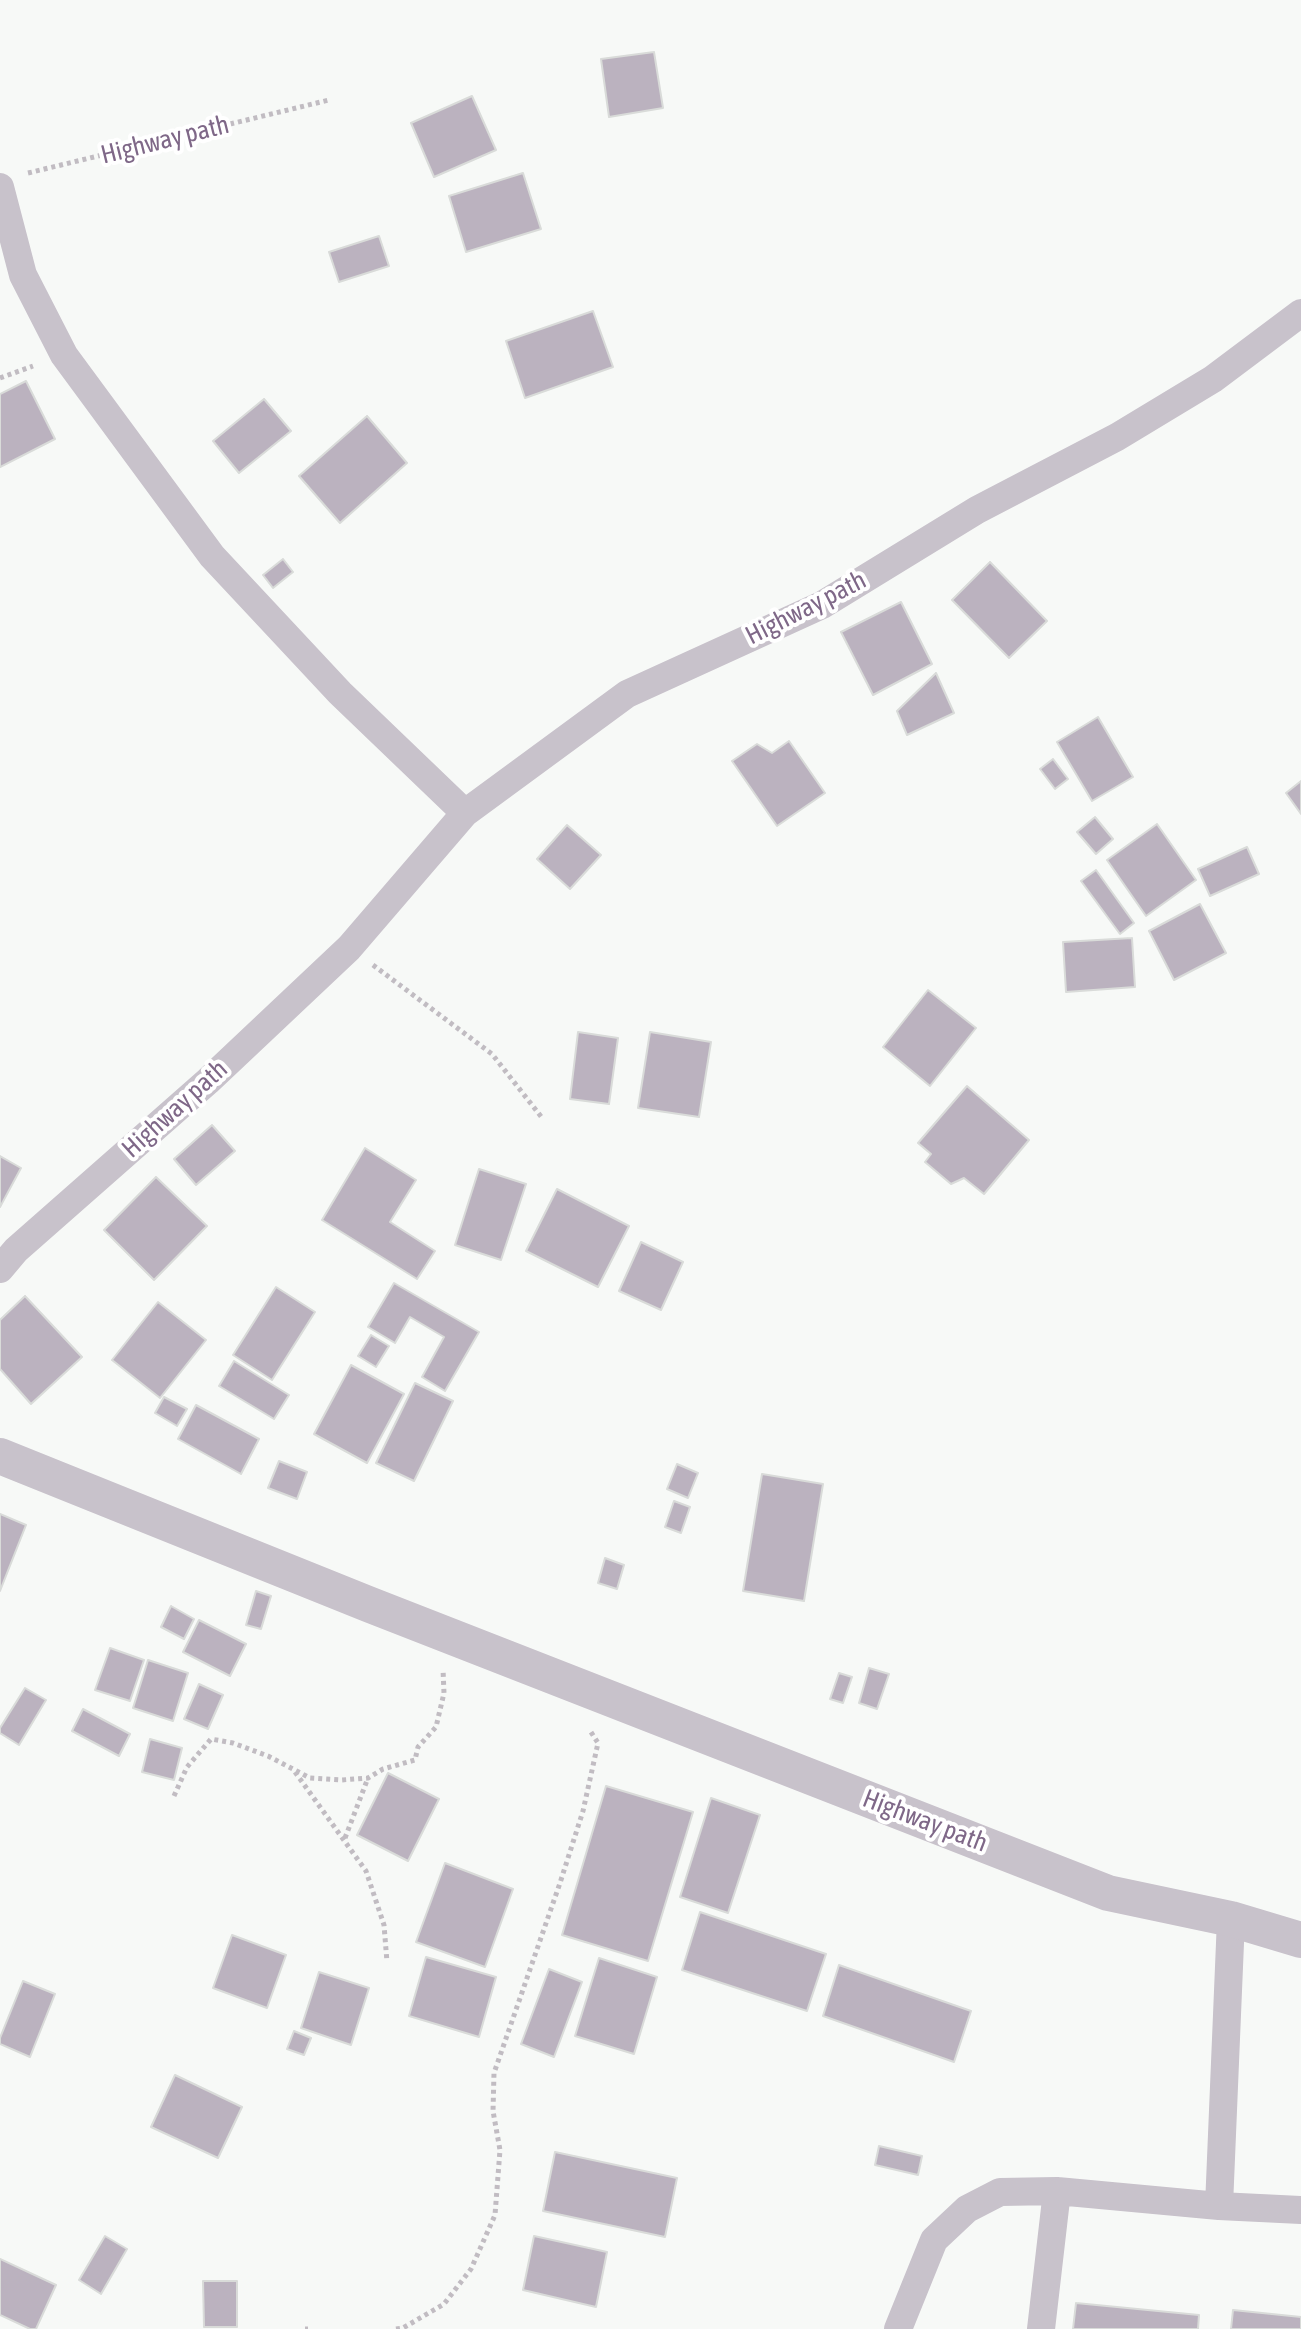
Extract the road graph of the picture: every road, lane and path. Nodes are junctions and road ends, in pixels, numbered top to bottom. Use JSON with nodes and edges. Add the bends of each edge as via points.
{"nodes":[{"id":1,"x":329,"y":100,"type":"dead end"},
{"id":2,"x":8,"y":182,"type":"edge"},
{"id":3,"x":1301,"y":313,"type":"edge"},
{"id":4,"x":465,"y":813,"type":"junction"},
{"id":5,"x":349,"y":948,"type":"junction"},
{"id":6,"x":543,"y":1119,"type":"dead end"},
{"id":7,"x":0,"y":1269,"type":"edge"},
{"id":8,"x":0,"y":1456,"type":"edge"},
{"id":9,"x":441,"y":1632,"type":"junction"},
{"id":10,"x":556,"y":1677,"type":"junction"},
{"id":11,"x":294,"y":1771,"type":"junction"},
{"id":12,"x":368,"y":1778,"type":"junction"},
{"id":13,"x":174,"y":1796,"type":"dead end"},
{"id":14,"x":345,"y":1839,"type":"junction"},
{"id":15,"x":1231,"y":1919,"type":"junction"},
{"id":16,"x":1301,"y":1940,"type":"edge"},
{"id":17,"x":387,"y":1962,"type":"dead end"},
{"id":18,"x":1057,"y":2191,"type":"junction"},
{"id":19,"x":1219,"y":2206,"type":"junction"},
{"id":20,"x":1301,"y":2210,"type":"edge"},
{"id":21,"x":396,"y":2329,"type":"edge"},
{"id":22,"x":898,"y":2329,"type":"edge"},
{"id":23,"x":1041,"y":2329,"type":"edge"}],
"edges":[{"from":1,"to":2,"type":"path","name":"Highway path"},
{"from":2,"to":4,"type":"street","via":[[23,275],[64,355],[212,556],[340,693]]},
{"from":3,"to":4,"type":"street","name":"Highway path","via":[[1213,379],[1131,429],[977,510],[822,605],[627,694]]},
{"from":4,"to":5,"type":"street","name":"Highway path"},
{"from":5,"to":6,"type":"path","via":[[492,1054]]},
{"from":5,"to":7,"type":"street","name":"Highway path"},
{"from":8,"to":9,"type":"street","name":"Highway path"},
{"from":9,"to":10,"type":"street","name":"Highway path"},
{"from":9,"to":12,"type":"path","via":[[444,1693],[436,1727],[418,1747],[415,1760]]},
{"from":10,"to":15,"type":"street","name":"Highway path","via":[[1108,1893]]},
{"from":10,"to":21,"type":"path","via":[[598,1743],[583,1811],[494,2073],[500,2150],[495,2215],[471,2269],[444,2304]]},
{"from":11,"to":12,"type":"path","via":[[310,1778]]},
{"from":11,"to":13,"type":"path","via":[[268,1756],[211,1739],[187,1767]]},
{"from":11,"to":14,"type":"path"},
{"from":12,"to":14,"type":"path"},
{"from":14,"to":17,"type":"path","via":[[366,1871],[384,1925]]},
{"from":15,"to":16,"type":"street","name":"Highway path"},
{"from":15,"to":19,"type":"street"},
{"from":18,"to":19,"type":"street"},
{"from":18,"to":22,"type":"street","via":[[1000,2192],[967,2209],[934,2240]]},
{"from":18,"to":23,"type":"street"},
{"from":19,"to":20,"type":"street"}]}
